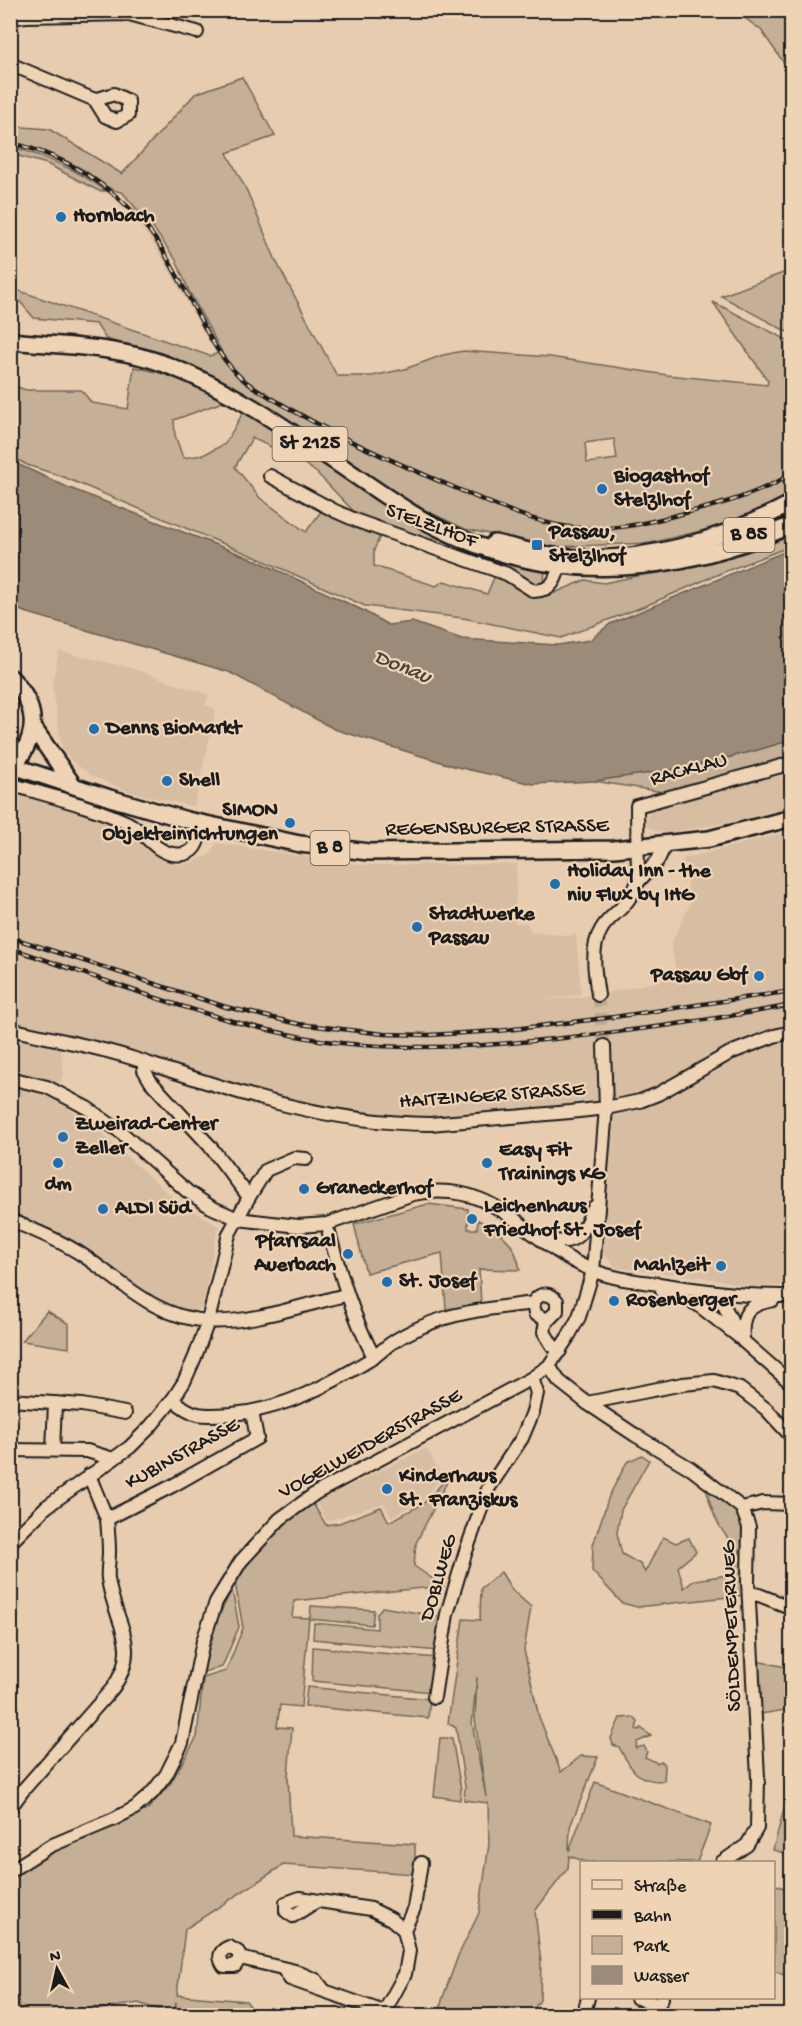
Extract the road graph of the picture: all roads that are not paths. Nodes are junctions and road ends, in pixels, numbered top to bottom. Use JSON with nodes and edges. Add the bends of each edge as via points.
{"nodes":[{"id":1,"x":130,"y":12,"type":"edge"},
{"id":2,"x":25,"y":13,"type":"edge"},
{"id":3,"x":10,"y":18,"type":"edge"},
{"id":4,"x":197,"y":32,"type":"dead end"},
{"id":5,"x":10,"y":64,"type":"edge"},
{"id":6,"x":94,"y":100,"type":"dead end"},
{"id":7,"x":12,"y":340,"type":"edge"},
{"id":8,"x":270,"y":476,"type":"dead end"},
{"id":9,"x":792,"y":503,"type":"edge"},
{"id":10,"x":792,"y":513,"type":"edge"},
{"id":11,"x":792,"y":525,"type":"edge"},
{"id":12,"x":703,"y":548,"type":"junction"},
{"id":13,"x":560,"y":562,"type":"junction"},
{"id":14,"x":10,"y":677,"type":"edge"},
{"id":15,"x":33,"y":727,"type":"junction"},
{"id":16,"x":792,"y":763,"type":"edge"},
{"id":17,"x":12,"y":765,"type":"edge"},
{"id":18,"x":10,"y":784,"type":"edge"},
{"id":19,"x":74,"y":785,"type":"junction"},
{"id":20,"x":792,"y":818,"type":"edge"},
{"id":21,"x":202,"y":823,"type":"junction"},
{"id":22,"x":665,"y":845,"type":"junction"},
{"id":23,"x":636,"y":847,"type":"junction"},
{"id":24,"x":638,"y":882,"type":"junction"},
{"id":25,"x":598,"y":994,"type":"tunnel mouth"},
{"id":26,"x":10,"y":1029,"type":"edge"},
{"id":27,"x":792,"y":1032,"type":"edge"},
{"id":28,"x":604,"y":1046,"type":"tunnel mouth"},
{"id":29,"x":144,"y":1063,"type":"junction"},
{"id":30,"x":10,"y":1078,"type":"edge"},
{"id":31,"x":606,"y":1108,"type":"junction"},
{"id":32,"x":306,"y":1159,"type":"dead end"},
{"id":33,"x":249,"y":1197,"type":"junction"},
{"id":34,"x":598,"y":1199,"type":"junction"},
{"id":35,"x":238,"y":1219,"type":"junction"},
{"id":36,"x":10,"y":1220,"type":"edge"},
{"id":37,"x":329,"y":1233,"type":"dead end"},
{"id":38,"x":542,"y":1241,"type":"junction"},
{"id":39,"x":593,"y":1271,"type":"junction"},
{"id":40,"x":621,"y":1279,"type":"junction"},
{"id":41,"x":718,"y":1293,"type":"junction"},
{"id":42,"x":346,"y":1295,"type":"junction"},
{"id":43,"x":792,"y":1296,"type":"edge"},
{"id":44,"x":533,"y":1303,"type":"junction"},
{"id":45,"x":550,"y":1318,"type":"junction"},
{"id":46,"x":208,"y":1321,"type":"junction"},
{"id":47,"x":743,"y":1340,"type":"junction"},
{"id":48,"x":560,"y":1351,"type":"junction"},
{"id":49,"x":374,"y":1358,"type":"junction"},
{"id":50,"x":549,"y":1366,"type":"junction"},
{"id":51,"x":532,"y":1378,"type":"junction"},
{"id":52,"x":792,"y":1384,"type":"edge"},
{"id":53,"x":173,"y":1399,"type":"junction"},
{"id":54,"x":10,"y":1400,"type":"edge"},
{"id":55,"x":55,"y":1403,"type":"junction"},
{"id":56,"x":586,"y":1403,"type":"junction"},
{"id":57,"x":252,"y":1412,"type":"junction"},
{"id":58,"x":125,"y":1413,"type":"dead end"},
{"id":59,"x":792,"y":1437,"type":"edge"},
{"id":60,"x":10,"y":1450,"type":"edge"},
{"id":61,"x":53,"y":1450,"type":"junction"},
{"id":62,"x":113,"y":1459,"type":"junction"},
{"id":63,"x":89,"y":1475,"type":"junction"},
{"id":64,"x":792,"y":1504,"type":"edge"},
{"id":65,"x":742,"y":1508,"type":"junction"},
{"id":66,"x":107,"y":1519,"type":"junction"},
{"id":67,"x":10,"y":1544,"type":"edge"},
{"id":68,"x":749,"y":1593,"type":"junction"},
{"id":69,"x":792,"y":1608,"type":"edge"},
{"id":70,"x":434,"y":1697,"type":"dead end"},
{"id":71,"x":10,"y":1808,"type":"edge"},
{"id":72,"x":725,"y":1861,"type":"edge"},
{"id":73,"x":421,"y":1863,"type":"dead end"},
{"id":74,"x":10,"y":1871,"type":"edge"},
{"id":75,"x":317,"y":1901,"type":"dead end"},
{"id":76,"x":404,"y":1930,"type":"junction"},
{"id":77,"x":240,"y":1958,"type":"dead end"},
{"id":78,"x":588,"y":1999,"type":"edge"},
{"id":79,"x":645,"y":1999,"type":"edge"},
{"id":80,"x":661,"y":2001,"type":"edge"},
{"id":81,"x":383,"y":2014,"type":"edge"},
{"id":82,"x":583,"y":2016,"type":"edge"},
{"id":83,"x":652,"y":2016,"type":"edge"}],
"edges":[{"from":1,"to":2,"type":"street"},
{"from":1,"to":4,"type":"street"},
{"from":2,"to":3,"type":"street"},
{"from":5,"to":6,"type":"street"},
{"from":7,"to":13,"type":"main road","number":"St 2125","via":[[133,354],[167,365],[261,411],[410,512],[448,533],[513,558]]},
{"from":8,"to":13,"type":"street","name":"STELZLHOF","via":[[335,511],[507,574],[534,591],[553,584]]},
{"from":9,"to":12,"type":"main road"},
{"from":10,"to":12,"type":"main road","number":"B 85"},
{"from":11,"to":12,"type":"main road","via":[[757,540]]},
{"from":12,"to":13,"type":"main road","number":"St 2125","via":[[678,561],[628,567]]},
{"from":14,"to":15,"type":"main road","via":[[26,698]]},
{"from":15,"to":17,"type":"main road","number":"B 8","via":[[27,749]]},
{"from":15,"to":19,"type":"main road"},
{"from":16,"to":23,"type":"street","name":"RACKLAU","via":[[637,806]]},
{"from":17,"to":19,"type":"main road","name":"REGENSBURGER STRASSE","number":"B 8"},
{"from":18,"to":21,"type":"street","via":[[122,820],[172,855],[194,849]]},
{"from":19,"to":21,"type":"main road","name":"REGENSBURGER STRASSE","number":"B 8"},
{"from":20,"to":22,"type":"main road","name":"REGENSBURGER STRASSE","number":"B 8","via":[[709,839]]},
{"from":21,"to":23,"type":"main road","name":"REGENSBURGER STRASSE","number":"B 8","via":[[300,844],[369,852]]},
{"from":22,"to":23,"type":"main road","name":"REGENSBURGER STRASSE","number":"B 8"},
{"from":22,"to":24,"type":"street","via":[[658,860]]},
{"from":23,"to":24,"type":"street"},
{"from":24,"to":25,"type":"street","via":[[633,894],[601,930],[596,943],[594,969]]},
{"from":26,"to":29,"type":"street","name":"HAITZINGER STRASSE"},
{"from":27,"to":31,"type":"street","name":"HAITZINGER STRASSE","via":[[730,1053],[658,1094]]},
{"from":28,"to":31,"type":"street","name":"VOGELWEIDERSTRASSE"},
{"from":29,"to":31,"type":"street","name":"HAITZINGER STRASSE","via":[[295,1109],[368,1121],[430,1124]]},
{"from":29,"to":33,"type":"street","via":[[152,1082],[210,1145]]},
{"from":30,"to":35,"type":"street","via":[[47,1087],[87,1108],[122,1133],[188,1192]]},
{"from":31,"to":34,"type":"street","name":"VOGELWEIDERSTRASSE"},
{"from":32,"to":33,"type":"street","via":[[294,1158],[266,1170]]},
{"from":33,"to":35,"type":"street"},
{"from":34,"to":38,"type":"street","via":[[580,1234],[564,1243]]},
{"from":34,"to":39,"type":"street","name":"VOGELWEIDERSTRASSE"},
{"from":35,"to":38,"type":"street","via":[[298,1226],[327,1224],[413,1194],[444,1191],[470,1195],[498,1206]]},
{"from":35,"to":46,"type":"street","via":[[230,1234]]},
{"from":36,"to":46,"type":"street","via":[[73,1250],[144,1300],[171,1314]]},
{"from":37,"to":42,"type":"street"},
{"from":38,"to":39,"type":"street"},
{"from":39,"to":40,"type":"street"},
{"from":39,"to":48,"type":"street","name":"VOGELWEIDERSTRASSE","via":[[579,1317]]},
{"from":40,"to":41,"type":"street"},
{"from":40,"to":47,"type":"street","via":[[697,1304]]},
{"from":41,"to":43,"type":"street"},
{"from":41,"to":47,"type":"street"},
{"from":42,"to":46,"type":"street","via":[[246,1319]]},
{"from":42,"to":49,"type":"street"},
{"from":43,"to":47,"type":"street","via":[[763,1302],[748,1310],[743,1317]]},
{"from":44,"to":45,"type":"street","via":[[535,1314]]},
{"from":44,"to":45,"type":"street","via":[[542,1294],[554,1296],[558,1305]]},
{"from":44,"to":49,"type":"street","via":[[443,1318],[393,1342]]},
{"from":45,"to":48,"type":"street","via":[[544,1332]]},
{"from":46,"to":53,"type":"street","via":[[184,1383]]},
{"from":47,"to":52,"type":"street"},
{"from":48,"to":50,"type":"street","name":"VOGELWEIDERSTRASSE"},
{"from":49,"to":57,"type":"street","via":[[320,1388]]},
{"from":50,"to":51,"type":"street","name":"VOGELWEIDERSTRASSE"},
{"from":50,"to":56,"type":"street","via":[[559,1381]]},
{"from":51,"to":70,"type":"street","name":"DOBLWEG","via":[[537,1393],[533,1412],[522,1438],[488,1489],[465,1554],[447,1614]]},
{"from":51,"to":74,"type":"street","name":"VOGELWEIDERSTRASSE","via":[[316,1494],[280,1519],[241,1561],[216,1602],[203,1641],[182,1743],[166,1775],[135,1808],[50,1846]]},
{"from":53,"to":57,"type":"street","via":[[185,1410],[204,1416]]},
{"from":53,"to":62,"type":"street","via":[[150,1427]]},
{"from":54,"to":55,"type":"street"},
{"from":55,"to":58,"type":"street"},
{"from":55,"to":61,"type":"street"},
{"from":56,"to":59,"type":"street","via":[[714,1381],[740,1389]]},
{"from":56,"to":65,"type":"street","via":[[690,1468]]},
{"from":57,"to":66,"type":"street","name":"KUBINSTRASSE","via":[[257,1438]]},
{"from":60,"to":61,"type":"street"},
{"from":61,"to":62,"type":"street","via":[[87,1451]]},
{"from":62,"to":63,"type":"street"},
{"from":63,"to":66,"type":"street","name":"KUBINSTRASSE"},
{"from":63,"to":67,"type":"street","via":[[46,1507]]},
{"from":64,"to":65,"type":"street","via":[[763,1503]]},
{"from":65,"to":68,"type":"street","name":"SÖLDENPETERWEG","via":[[749,1527]]},
{"from":66,"to":71,"type":"street","name":"KUBINSTRASSE","via":[[108,1578],[125,1634],[125,1665],[112,1689]]},
{"from":68,"to":69,"type":"street"},
{"from":68,"to":72,"type":"street","name":"SÖLDENPETERWEG","via":[[757,1828],[747,1845]]},
{"from":73,"to":76,"type":"street","via":[[414,1908]]},
{"from":75,"to":76,"type":"street","via":[[371,1909]]},
{"from":76,"to":81,"type":"street","via":[[409,1951],[405,1974]]},
{"from":77,"to":81,"type":"street","via":[[284,1970],[290,1979]]},
{"from":78,"to":82,"type":"street"},
{"from":79,"to":80,"type":"street"},
{"from":80,"to":83,"type":"street"}]}
